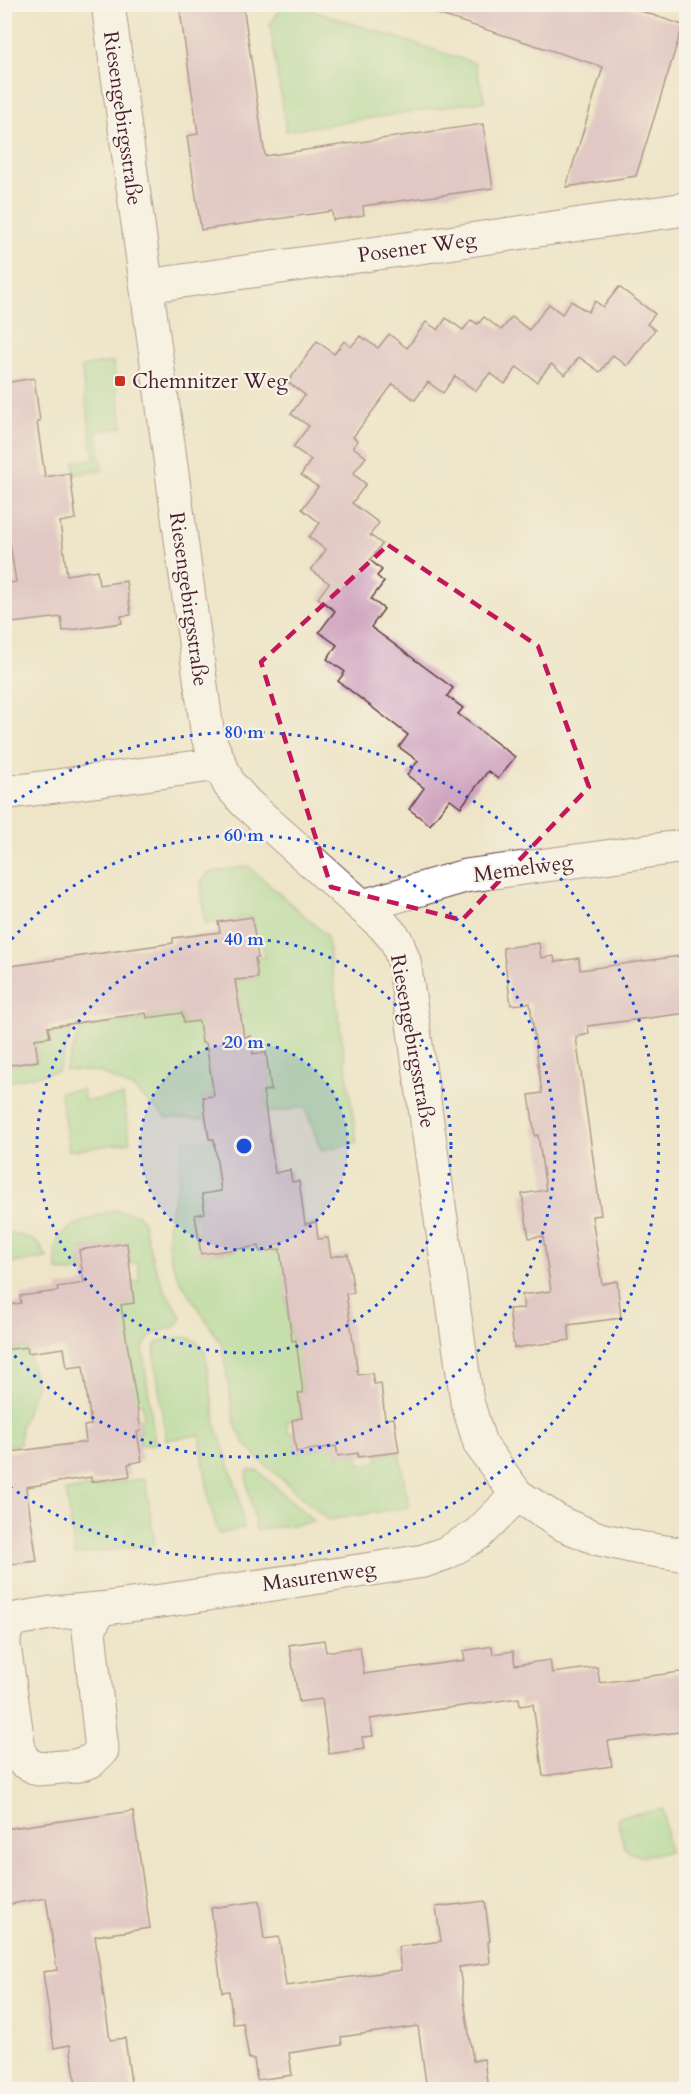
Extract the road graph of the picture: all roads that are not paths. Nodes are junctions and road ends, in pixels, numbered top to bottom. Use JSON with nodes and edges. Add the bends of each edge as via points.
{"nodes":[{"id":1,"x":108,"y":4,"type":"edge"},
{"id":2,"x":687,"y":209,"type":"edge"},
{"id":3,"x":147,"y":286,"type":"junction"},
{"id":4,"x":220,"y":764,"type":"junction"},
{"id":5,"x":4,"y":793,"type":"edge"},
{"id":6,"x":687,"y":846,"type":"edge"},
{"id":7,"x":363,"y":906,"type":"junction"},
{"id":8,"x":517,"y":1495,"type":"junction"},
{"id":9,"x":687,"y":1555,"type":"edge"},
{"id":10,"x":99,"y":1609,"type":"junction"},
{"id":11,"x":4,"y":1642,"type":"edge"}],
"edges":[{"from":1,"to":3,"type":"street","name":"Riesengebirgsstraße"},
{"from":2,"to":3,"type":"street","name":"Posener Weg"},
{"from":3,"to":4,"type":"street","name":"Riesengebirgsstraße","via":[[208,736]]},
{"from":4,"to":5,"type":"street"},
{"from":4,"to":7,"type":"street","name":"Riesengebirgsstraße","via":[[229,784],[246,803]]},
{"from":6,"to":7,"type":"street","name":"Memelweg","via":[[465,876]]},
{"from":7,"to":8,"type":"street","name":"Riesengebirgsstraße","via":[[396,940],[404,962],[467,1401],[480,1444]]},
{"from":8,"to":9,"type":"street","name":"Riesengebirgsstraße","via":[[562,1524],[599,1539]]},
{"from":8,"to":10,"type":"street","name":"Masurenweg","via":[[478,1534],[424,1561]]},
{"from":10,"to":11,"type":"street","name":"Masurenweg","via":[[16,1619],[6,1628]]},
{"from":10,"to":11,"type":"street","name":"Masurenweg","via":[[89,1631],[102,1750],[91,1761],[38,1769],[23,1761]]}]}
